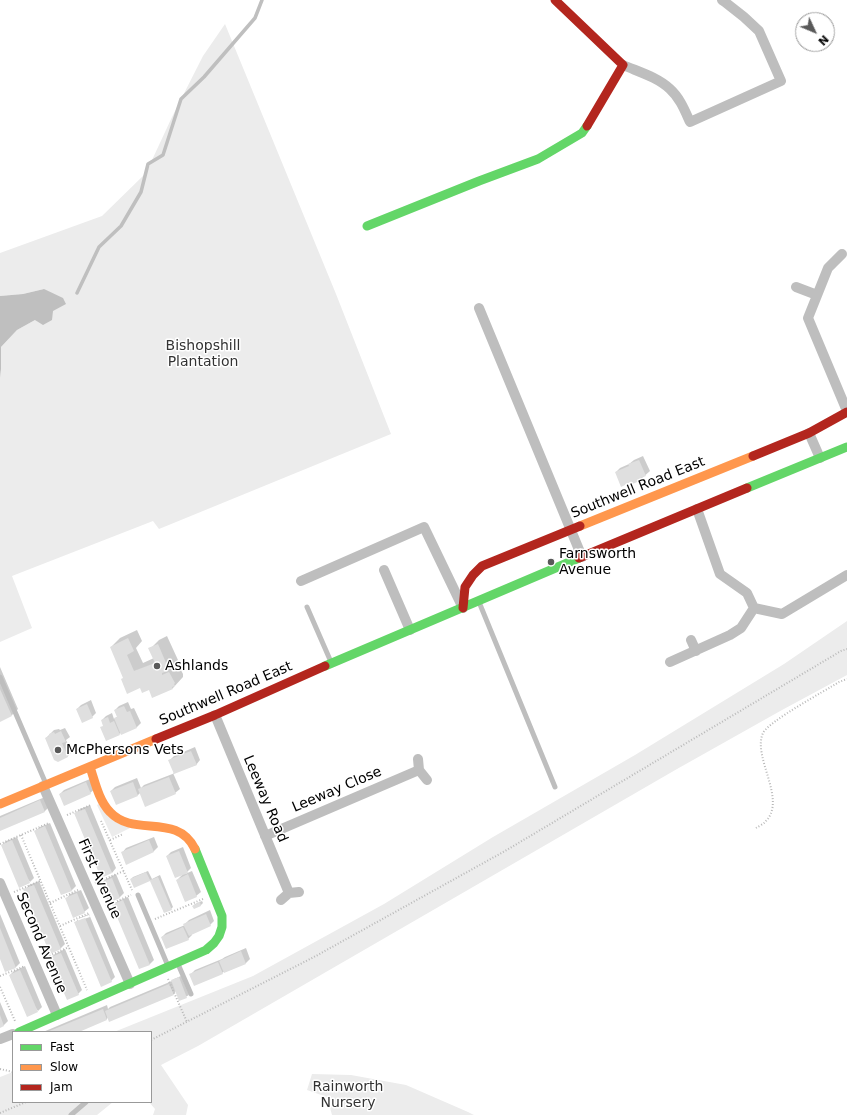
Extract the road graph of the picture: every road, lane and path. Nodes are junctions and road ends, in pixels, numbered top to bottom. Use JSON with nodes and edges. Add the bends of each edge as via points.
{"nodes":[{"id":1,"x":555,"y":0,"type":"edge"},
{"id":2,"x":722,"y":0,"type":"edge"},
{"id":3,"x":623,"y":65,"type":"junction"},
{"id":4,"x":367,"y":226,"type":"dead end"},
{"id":5,"x":845,"y":253,"type":"edge"},
{"id":6,"x":796,"y":287,"type":"dead end"},
{"id":7,"x":817,"y":295,"type":"junction"},
{"id":8,"x":479,"y":308,"type":"dead end"},
{"id":9,"x":847,"y":412,"type":"edge"},
{"id":10,"x":809,"y":433,"type":"junction"},
{"id":11,"x":847,"y":447,"type":"edge"},
{"id":12,"x":820,"y":458,"type":"junction"},
{"id":13,"x":697,"y":509,"type":"junction"},
{"id":14,"x":571,"y":530,"type":"junction"},
{"id":15,"x":582,"y":557,"type":"junction"},
{"id":16,"x":384,"y":570,"type":"dead end"},
{"id":17,"x":847,"y":575,"type":"edge"},
{"id":18,"x":300,"y":581,"type":"dead end"},
{"id":19,"x":478,"y":601,"type":"junction"},
{"id":20,"x":307,"y":607,"type":"dead end"},
{"id":21,"x":463,"y":608,"type":"junction"},
{"id":22,"x":754,"y":608,"type":"junction"},
{"id":23,"x":410,"y":630,"type":"junction"},
{"id":24,"x":691,"y":640,"type":"dead end"},
{"id":25,"x":847,"y":649,"type":"edge"},
{"id":26,"x":696,"y":650,"type":"junction"},
{"id":27,"x":670,"y":662,"type":"dead end"},
{"id":28,"x":332,"y":663,"type":"junction"},
{"id":29,"x":0,"y":677,"type":"edge"},
{"id":30,"x":847,"y":679,"type":"edge"},
{"id":31,"x":215,"y":715,"type":"junction"},
{"id":32,"x":418,"y":759,"type":"dead end"},
{"id":33,"x":90,"y":767,"type":"junction"},
{"id":34,"x":419,"y":770,"type":"junction"},
{"id":35,"x":427,"y":780,"type":"dead end"},
{"id":36,"x":45,"y":785,"type":"junction"},
{"id":37,"x":555,"y":787,"type":"dead end"},
{"id":38,"x":0,"y":804,"type":"edge"},
{"id":39,"x":99,"y":816,"type":"dead end"},
{"id":40,"x":756,"y":828,"type":"dead end"},
{"id":41,"x":22,"y":835,"type":"dead end"},
{"id":42,"x":265,"y":836,"type":"junction"},
{"id":43,"x":40,"y":881,"type":"junction"},
{"id":44,"x":0,"y":882,"type":"edge"},
{"id":45,"x":138,"y":895,"type":"joint"},
{"id":46,"x":213,"y":895,"type":"junction"},
{"id":47,"x":290,"y":895,"type":"dead end"},
{"id":48,"x":6,"y":896,"type":"junction"},
{"id":49,"x":149,"y":921,"type":"junction"},
{"id":50,"x":178,"y":963,"type":"junction"},
{"id":51,"x":166,"y":968,"type":"junction"},
{"id":52,"x":130,"y":984,"type":"junction"},
{"id":53,"x":0,"y":987,"type":"edge"},
{"id":54,"x":191,"y":994,"type":"dead end"},
{"id":55,"x":92,"y":1000,"type":"junction"},
{"id":56,"x":57,"y":1015,"type":"junction"},
{"id":57,"x":187,"y":1022,"type":"junction"},
{"id":58,"x":19,"y":1031,"type":"edge"},
{"id":59,"x":21,"y":1031,"type":"edge"},
{"id":60,"x":12,"y":1034,"type":"edge"},
{"id":61,"x":0,"y":1039,"type":"edge"},
{"id":62,"x":152,"y":1040,"type":"edge"},
{"id":63,"x":0,"y":1069,"type":"edge"},
{"id":64,"x":12,"y":1072,"type":"edge"},
{"id":65,"x":24,"y":1103,"type":"edge"},
{"id":66,"x":85,"y":1103,"type":"edge"},
{"id":67,"x":0,"y":1113,"type":"edge"},
{"id":68,"x":72,"y":1115,"type":"edge"}],
"edges":[{"from":1,"to":3,"type":"street"},
{"from":2,"to":3,"type":"street","via":[[758,31],[781,81],[690,122],[683,106],[671,90],[656,79]]},
{"from":3,"to":4,"type":"street","via":[[582,134],[538,159]]},
{"from":5,"to":7,"type":"street","via":[[828,268]]},
{"from":6,"to":7,"type":"street"},
{"from":7,"to":9,"type":"street","via":[[808,318]]},
{"from":8,"to":14,"type":"street"},
{"from":9,"to":10,"type":"street","name":"Southwell Road East"},
{"from":10,"to":12,"type":"street"},
{"from":10,"to":14,"type":"street","name":"Southwell Road East"},
{"from":11,"to":12,"type":"street","name":"Southwell Road East"},
{"from":12,"to":13,"type":"street","name":"Southwell Road East"},
{"from":13,"to":15,"type":"street","name":"Southwell Road East"},
{"from":13,"to":22,"type":"street","via":[[720,574],[748,593]]},
{"from":14,"to":15,"type":"street"},
{"from":14,"to":21,"type":"street","name":"Southwell Road East","via":[[482,566],[466,586]]},
{"from":15,"to":19,"type":"street","name":"Southwell Road East"},
{"from":16,"to":23,"type":"street"},
{"from":17,"to":22,"type":"street","via":[[782,614]]},
{"from":18,"to":21,"type":"street","via":[[424,527]]},
{"from":19,"to":21,"type":"street","name":"Southwell Road East"},
{"from":19,"to":37,"type":"lane"},
{"from":20,"to":28,"type":"lane"},
{"from":21,"to":23,"type":"street","name":"Southwell Road East"},
{"from":22,"to":26,"type":"street","via":[[741,628]]},
{"from":23,"to":28,"type":"street","name":"Southwell Road East"},
{"from":24,"to":26,"type":"street"},
{"from":25,"to":57,"type":"path","via":[[498,854],[314,957]]},
{"from":26,"to":27,"type":"street"},
{"from":28,"to":31,"type":"street","name":"Southwell Road East"},
{"from":29,"to":36,"type":"lane"},
{"from":30,"to":40,"type":"path","via":[[794,709],[763,733],[761,745],[773,796],[772,811],[766,822]]},
{"from":31,"to":33,"type":"street","name":"Southwell Road East"},
{"from":31,"to":42,"type":"street","name":"Leeway Road"},
{"from":32,"to":34,"type":"street"},
{"from":33,"to":36,"type":"street","name":"Southwell Road East"},
{"from":33,"to":46,"type":"street","via":[[103,800],[110,812],[119,819],[129,824],[175,830],[189,839]]},
{"from":34,"to":35,"type":"street"},
{"from":34,"to":42,"type":"street","name":"Leeway Close"},
{"from":36,"to":38,"type":"street","name":"Southwell Road East"},
{"from":36,"to":52,"type":"street","name":"First Avenue"},
{"from":39,"to":45,"type":"path","via":[[134,894]]},
{"from":41,"to":43,"type":"path"},
{"from":42,"to":47,"type":"street","name":"Leeway Road"},
{"from":43,"to":48,"type":"path"},
{"from":43,"to":55,"type":"path"},
{"from":44,"to":48,"type":"street","name":"Second Avenue"},
{"from":45,"to":49,"type":"lane"},
{"from":46,"to":49,"type":"path"},
{"from":46,"to":50,"type":"street","via":[[223,922],[219,938],[206,950]]},
{"from":48,"to":56,"type":"street","name":"Second Avenue"},
{"from":49,"to":51,"type":"lane"},
{"from":50,"to":51,"type":"street"},
{"from":50,"to":54,"type":"lane"},
{"from":51,"to":52,"type":"street"},
{"from":51,"to":57,"type":"path"},
{"from":52,"to":55,"type":"street"},
{"from":53,"to":58,"type":"path"},
{"from":55,"to":56,"type":"street"},
{"from":56,"to":59,"type":"street"},
{"from":57,"to":62,"type":"path"},
{"from":60,"to":61,"type":"street"},
{"from":63,"to":64,"type":"path"},
{"from":65,"to":67,"type":"path"},
{"from":66,"to":68,"type":"lane"}]}
